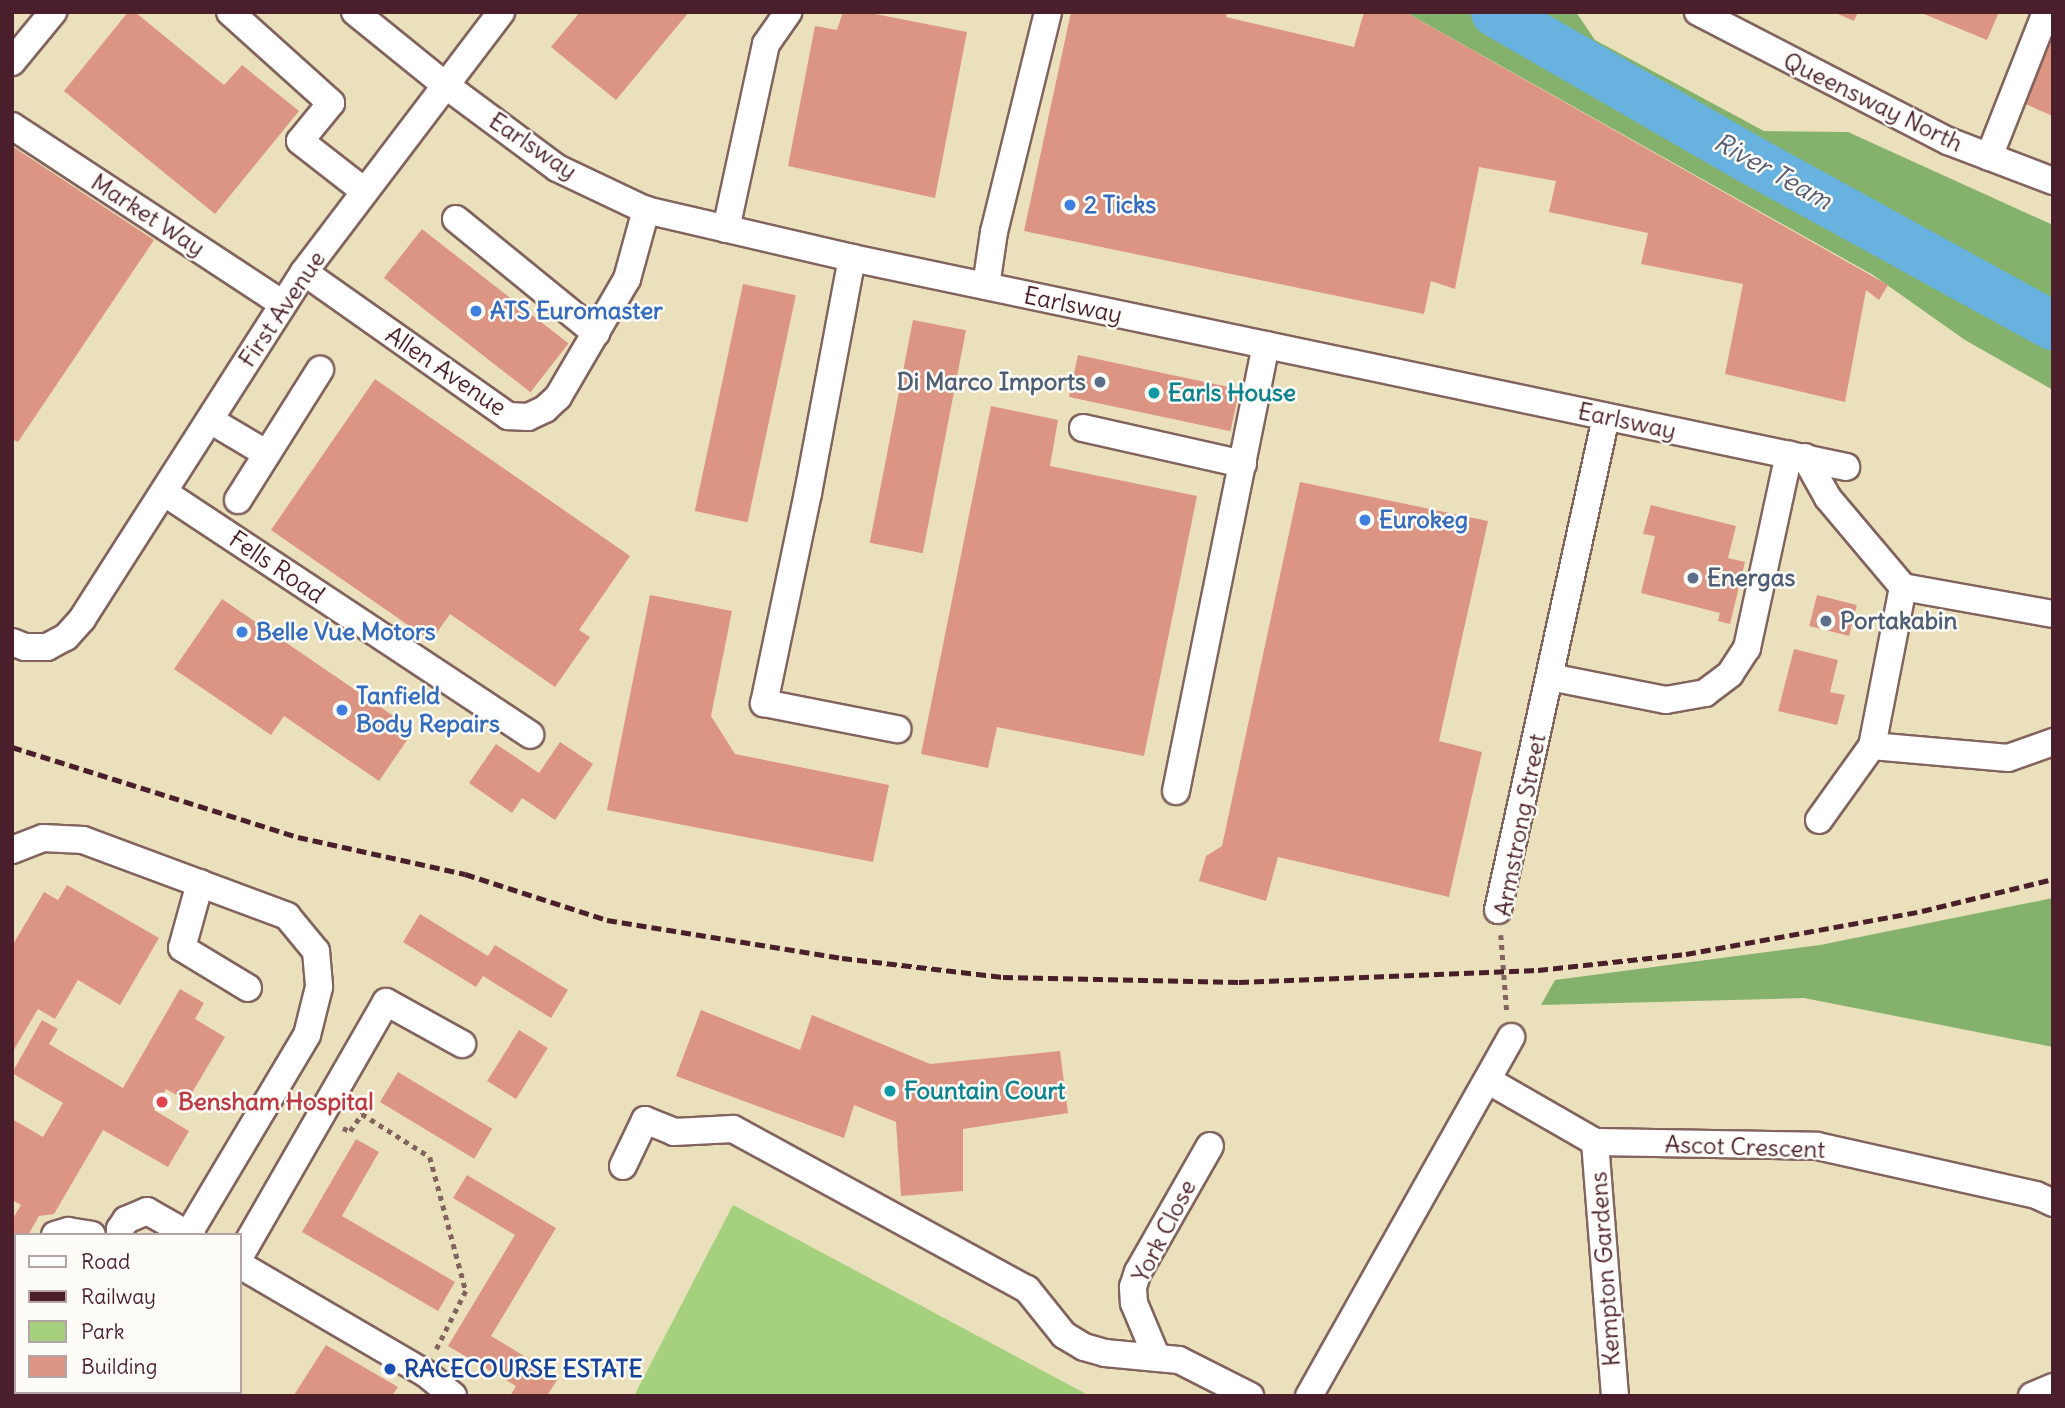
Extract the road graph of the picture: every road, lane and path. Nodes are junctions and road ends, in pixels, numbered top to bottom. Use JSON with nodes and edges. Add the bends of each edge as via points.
{"nodes":[{"id":1,"x":53,"y":12,"type":"edge"},
{"id":2,"x":230,"y":12,"type":"edge"},
{"id":3,"x":355,"y":12,"type":"edge"},
{"id":4,"x":501,"y":12,"type":"edge"},
{"id":5,"x":788,"y":12,"type":"edge"},
{"id":6,"x":1048,"y":12,"type":"edge"},
{"id":7,"x":1698,"y":12,"type":"edge"},
{"id":8,"x":2046,"y":12,"type":"edge"},
{"id":9,"x":12,"y":62,"type":"edge"},
{"id":10,"x":444,"y":84,"type":"junction"},
{"id":11,"x":12,"y":125,"type":"edge"},
{"id":12,"x":1989,"y":156,"type":"junction"},
{"id":13,"x":2053,"y":181,"type":"edge"},
{"id":14,"x":364,"y":191,"type":"junction"},
{"id":15,"x":646,"y":210,"type":"junction"},
{"id":16,"x":456,"y":219,"type":"dead end"},
{"id":17,"x":726,"y":229,"type":"junction"},
{"id":18,"x":852,"y":258,"type":"junction"},
{"id":19,"x":304,"y":272,"type":"junction"},
{"id":20,"x":986,"y":286,"type":"junction"},
{"id":21,"x":283,"y":304,"type":"junction"},
{"id":22,"x":596,"y":333,"type":"junction"},
{"id":23,"x":1266,"y":345,"type":"junction"},
{"id":24,"x":320,"y":370,"type":"dead end"},
{"id":25,"x":1606,"y":417,"type":"junction"},
{"id":26,"x":210,"y":420,"type":"junction"},
{"id":27,"x":1083,"y":428,"type":"dead end"},
{"id":28,"x":267,"y":454,"type":"junction"},
{"id":29,"x":1797,"y":456,"type":"junction"},
{"id":30,"x":1243,"y":464,"type":"junction"},
{"id":31,"x":1846,"y":467,"type":"dead end"},
{"id":32,"x":164,"y":494,"type":"junction"},
{"id":33,"x":238,"y":500,"type":"dead end"},
{"id":34,"x":1903,"y":587,"type":"junction"},
{"id":35,"x":2053,"y":614,"type":"edge"},
{"id":36,"x":12,"y":642,"type":"edge"},
{"id":37,"x":1549,"y":677,"type":"junction"},
{"id":38,"x":897,"y":729,"type":"dead end"},
{"id":39,"x":530,"y":735,"type":"dead end"},
{"id":40,"x":2053,"y":742,"type":"edge"},
{"id":41,"x":1872,"y":746,"type":"junction"},
{"id":42,"x":1176,"y":791,"type":"dead end"},
{"id":43,"x":1819,"y":820,"type":"dead end"},
{"id":44,"x":12,"y":850,"type":"edge"},
{"id":45,"x":200,"y":883,"type":"junction"},
{"id":46,"x":1498,"y":910,"type":"joint"},
{"id":47,"x":248,"y":988,"type":"dead end"},
{"id":48,"x":1511,"y":1037,"type":"joint"},
{"id":49,"x":462,"y":1044,"type":"dead end"},
{"id":50,"x":1489,"y":1081,"type":"junction"},
{"id":51,"x":321,"y":1116,"type":"junction"},
{"id":52,"x":1595,"y":1142,"type":"junction"},
{"id":53,"x":1210,"y":1146,"type":"dead end"},
{"id":54,"x":623,"y":1166,"type":"dead end"},
{"id":55,"x":2053,"y":1203,"type":"edge"},
{"id":56,"x":60,"y":1233,"type":"edge"},
{"id":57,"x":82,"y":1233,"type":"edge"},
{"id":58,"x":121,"y":1233,"type":"edge"},
{"id":59,"x":188,"y":1233,"type":"edge"},
{"id":60,"x":191,"y":1233,"type":"edge"},
{"id":61,"x":242,"y":1253,"type":"edge"},
{"id":62,"x":242,"y":1266,"type":"edge"},
{"id":63,"x":1157,"y":1358,"type":"junction"},
{"id":64,"x":425,"y":1373,"type":"junction"},
{"id":65,"x":2053,"y":1387,"type":"edge"},
{"id":66,"x":453,"y":1396,"type":"edge"},
{"id":67,"x":1250,"y":1396,"type":"edge"},
{"id":68,"x":1309,"y":1396,"type":"edge"},
{"id":69,"x":1615,"y":1396,"type":"edge"},
{"id":70,"x":2032,"y":1396,"type":"edge"}],
"edges":[{"from":1,"to":9,"type":"street"},
{"from":2,"to":14,"type":"street","via":[[331,103],[300,141]]},
{"from":3,"to":10,"type":"street","name":"Earlsway"},
{"from":4,"to":10,"type":"street","name":"First Avenue"},
{"from":5,"to":17,"type":"street","via":[[766,44]]},
{"from":6,"to":20,"type":"street","via":[[994,232]]},
{"from":7,"to":12,"type":"street","name":"Queensway North","via":[[1948,141]]},
{"from":8,"to":12,"type":"street"},
{"from":10,"to":14,"type":"street","name":"First Avenue"},
{"from":10,"to":15,"type":"street","name":"Earlsway","via":[[557,168]]},
{"from":11,"to":21,"type":"street","name":"Market Way"},
{"from":12,"to":13,"type":"street","name":"Queensway North"},
{"from":14,"to":19,"type":"street","name":"First Avenue"},
{"from":15,"to":17,"type":"street","name":"Earlsway"},
{"from":15,"to":22,"type":"street","name":"Allen Avenue","via":[[627,279]]},
{"from":16,"to":22,"type":"street"},
{"from":17,"to":18,"type":"street","name":"Earlsway"},
{"from":18,"to":20,"type":"street","name":"Earlsway"},
{"from":18,"to":38,"type":"street","via":[[764,703]]},
{"from":19,"to":21,"type":"street","name":"First Avenue"},
{"from":19,"to":22,"type":"street","name":"Allen Avenue","via":[[508,416],[528,417],[558,397]]},
{"from":20,"to":23,"type":"street","name":"Earlsway"},
{"from":21,"to":26,"type":"street","name":"First Avenue"},
{"from":23,"to":25,"type":"street","name":"Earlsway"},
{"from":23,"to":30,"type":"street"},
{"from":24,"to":28,"type":"street"},
{"from":25,"to":29,"type":"street","name":"Earlsway"},
{"from":25,"to":37,"type":"street","name":"Armstrong Street"},
{"from":26,"to":28,"type":"street"},
{"from":26,"to":32,"type":"street","name":"First Avenue"},
{"from":27,"to":30,"type":"street"},
{"from":28,"to":33,"type":"street"},
{"from":29,"to":31,"type":"street","name":"Earlsway"},
{"from":29,"to":34,"type":"street"},
{"from":29,"to":37,"type":"street","via":[[1747,648],[1730,674],[1705,694],[1666,701]]},
{"from":30,"to":42,"type":"street"},
{"from":32,"to":36,"type":"street","name":"First Avenue","via":[[66,637],[47,647]]},
{"from":32,"to":39,"type":"street","name":"Fells Road"},
{"from":34,"to":35,"type":"street"},
{"from":34,"to":41,"type":"street"},
{"from":37,"to":46,"type":"street","name":"Armstrong Street"},
{"from":40,"to":41,"type":"street","via":[[2008,758]]},
{"from":41,"to":43,"type":"street"},
{"from":44,"to":45,"type":"street","via":[[43,838],[83,840]]},
{"from":45,"to":47,"type":"street","via":[[182,948]]},
{"from":45,"to":60,"type":"street","via":[[287,916],[316,951],[319,987],[307,1035]]},
{"from":46,"to":48,"type":"path","name":"Armstrong Street"},
{"from":48,"to":50,"type":"street"},
{"from":49,"to":51,"type":"street","via":[[386,1002]]},
{"from":50,"to":52,"type":"street","name":"Ascot Crescent"},
{"from":50,"to":68,"type":"street"},
{"from":51,"to":61,"type":"street"},
{"from":51,"to":64,"type":"path","via":[[350,1131],[362,1114],[430,1157],[466,1291]]},
{"from":52,"to":55,"type":"street","name":"Ascot Crescent","via":[[1817,1146],[2036,1195]]},
{"from":52,"to":69,"type":"street","name":"Kempton Gardens"},
{"from":53,"to":63,"type":"street","name":"York Close","via":[[1133,1287],[1134,1303]]},
{"from":54,"to":63,"type":"street","via":[[645,1120],[674,1132],[733,1129],[1027,1289],[1064,1335],[1084,1348]]},
{"from":56,"to":57,"type":"street"},
{"from":58,"to":59,"type":"street","via":[[126,1220],[147,1211]]},
{"from":62,"to":64,"type":"street"},
{"from":63,"to":67,"type":"street","via":[[1179,1360]]},
{"from":64,"to":66,"type":"street"},
{"from":65,"to":70,"type":"street"}]}
